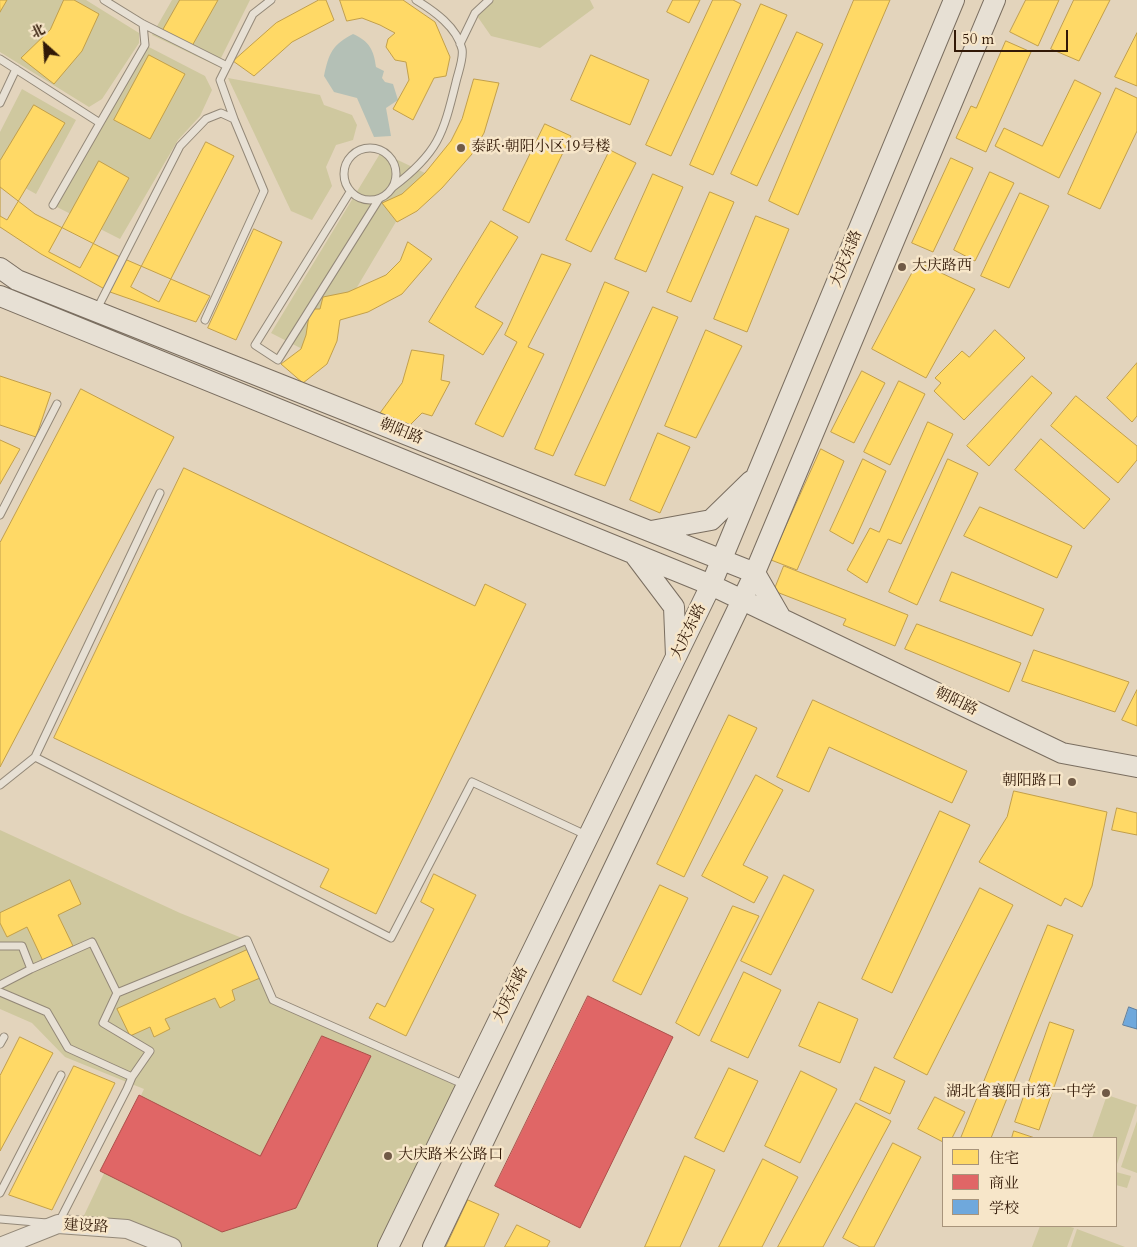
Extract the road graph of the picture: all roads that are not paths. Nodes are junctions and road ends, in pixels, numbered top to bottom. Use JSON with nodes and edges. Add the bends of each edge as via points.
{"nodes":[{"id":1,"x":104,"y":0,"type":"edge"},
{"id":2,"x":271,"y":0,"type":"edge"},
{"id":3,"x":416,"y":0,"type":"edge"},
{"id":4,"x":489,"y":0,"type":"edge"},
{"id":5,"x":954,"y":0,"type":"edge"},
{"id":6,"x":995,"y":0,"type":"edge"},
{"id":7,"x":143,"y":24,"type":"junction"},
{"id":8,"x":460,"y":44,"type":"junction"},
{"id":9,"x":0,"y":60,"type":"edge"},
{"id":10,"x":227,"y":66,"type":"junction"},
{"id":11,"x":16,"y":70,"type":"junction"},
{"id":12,"x":0,"y":103,"type":"edge"},
{"id":13,"x":234,"y":119,"type":"junction"},
{"id":14,"x":100,"y":123,"type":"junction"},
{"id":15,"x":393,"y":187,"type":"junction"},
{"id":16,"x":350,"y":192,"type":"junction"},
{"id":17,"x":379,"y":199,"type":"junction"},
{"id":18,"x":53,"y":205,"type":"dead end"},
{"id":19,"x":0,"y":268,"type":"edge"},
{"id":20,"x":0,"y":296,"type":"edge"},
{"id":21,"x":96,"y":311,"type":"junction"},
{"id":22,"x":205,"y":320,"type":"dead end"},
{"id":23,"x":57,"y":404,"type":"dead end"},
{"id":24,"x":757,"y":474,"type":"junction"},
{"id":25,"x":160,"y":493,"type":"dead end"},
{"id":26,"x":0,"y":515,"type":"edge"},
{"id":27,"x":651,"y":531,"type":"junction"},
{"id":28,"x":634,"y":554,"type":"junction"},
{"id":29,"x":722,"y":559,"type":"junction"},
{"id":30,"x":755,"y":574,"type":"junction"},
{"id":31,"x":711,"y":585,"type":"junction"},
{"id":32,"x":742,"y":600,"type":"junction"},
{"id":33,"x":781,"y":618,"type":"junction"},
{"id":34,"x":676,"y":658,"type":"junction"},
{"id":35,"x":35,"y":757,"type":"junction"},
{"id":36,"x":1137,"y":767,"type":"edge"},
{"id":37,"x":0,"y":785,"type":"edge"},
{"id":38,"x":589,"y":836,"type":"junction"},
{"id":39,"x":0,"y":946,"type":"edge"},
{"id":40,"x":31,"y":969,"type":"junction"},
{"id":41,"x":0,"y":985,"type":"edge"},
{"id":42,"x":0,"y":992,"type":"edge"},
{"id":43,"x":117,"y":993,"type":"junction"},
{"id":44,"x":61,"y":1075,"type":"dead end"},
{"id":45,"x":132,"y":1076,"type":"junction"},
{"id":46,"x":467,"y":1086,"type":"junction"},
{"id":47,"x":0,"y":1193,"type":"edge"},
{"id":48,"x":0,"y":1218,"type":"edge"},
{"id":49,"x":58,"y":1224,"type":"junction"},
{"id":50,"x":0,"y":1247,"type":"edge"},
{"id":51,"x":172,"y":1247,"type":"edge"},
{"id":52,"x":388,"y":1247,"type":"edge"},
{"id":53,"x":433,"y":1247,"type":"edge"}],
"edges":[{"from":1,"to":7,"type":"lane"},
{"from":2,"to":10,"type":"lane","via":[[253,14]]},
{"from":3,"to":8,"type":"lane","via":[[430,8],[456,33]]},
{"from":4,"to":8,"type":"lane","via":[[475,13]]},
{"from":5,"to":24,"type":"main road","name":"大庆东路"},
{"from":6,"to":30,"type":"main road"},
{"from":7,"to":10,"type":"lane"},
{"from":7,"to":14,"type":"lane","via":[[146,44]]},
{"from":8,"to":15,"type":"lane","via":[[463,51],[446,124],[432,152]]},
{"from":9,"to":11,"type":"lane"},
{"from":10,"to":13,"type":"lane","via":[[220,80]]},
{"from":11,"to":12,"type":"lane"},
{"from":11,"to":14,"type":"lane"},
{"from":13,"to":21,"type":"lane","via":[[221,113],[206,119],[180,146]]},
{"from":13,"to":22,"type":"lane","via":[[264,191]]},
{"from":14,"to":18,"type":"lane"},
{"from":15,"to":16,"type":"lane","via":[[396,179],[393,162],[380,150],[362,149],[354,153],[344,167],[345,184]]},
{"from":15,"to":17,"type":"lane"},
{"from":16,"to":17,"type":"lane","via":[[365,200]]},
{"from":16,"to":17,"type":"lane","via":[[255,345],[278,360]]},
{"from":19,"to":21,"type":"main road","name":"朝阳路","via":[[17,280]]},
{"from":20,"to":28,"type":"main road","name":"朝阳路"},
{"from":21,"to":27,"type":"main road","name":"朝阳路"},
{"from":23,"to":26,"type":"lane"},
{"from":24,"to":27,"type":"main road","via":[[711,520]]},
{"from":24,"to":29,"type":"main road","name":"大庆东路"},
{"from":25,"to":35,"type":"lane"},
{"from":27,"to":29,"type":"main road","name":"朝阳路"},
{"from":28,"to":31,"type":"main road","name":"朝阳路"},
{"from":28,"to":34,"type":"main road","via":[[674,607]]},
{"from":29,"to":30,"type":"main road","name":"朝阳路"},
{"from":29,"to":31,"type":"main road","name":"大庆东路"},
{"from":30,"to":32,"type":"main road"},
{"from":30,"to":33,"type":"main road"},
{"from":31,"to":32,"type":"main road","name":"朝阳路"},
{"from":31,"to":34,"type":"main road","name":"大庆东路"},
{"from":32,"to":33,"type":"main road","name":"朝阳路"},
{"from":32,"to":53,"type":"main road"},
{"from":33,"to":36,"type":"main road","name":"朝阳路","via":[[1062,753]]},
{"from":34,"to":38,"type":"main road","name":"大庆东路"},
{"from":35,"to":37,"type":"lane"},
{"from":35,"to":38,"type":"lane","via":[[391,938],[472,782]]},
{"from":38,"to":46,"type":"main road","name":"大庆东路"},
{"from":39,"to":40,"type":"lane","via":[[22,946]]},
{"from":40,"to":41,"type":"lane"},
{"from":40,"to":43,"type":"lane","via":[[92,942]]},
{"from":42,"to":45,"type":"lane","via":[[47,1012],[68,1048]]},
{"from":43,"to":45,"type":"lane","via":[[103,1023],[150,1051]]},
{"from":43,"to":46,"type":"lane","via":[[247,940],[273,1000]]},
{"from":44,"to":47,"type":"lane"},
{"from":45,"to":49,"type":"lane"},
{"from":46,"to":52,"type":"main road","name":"大庆东路"},
{"from":48,"to":49,"type":"lane"},
{"from":49,"to":50,"type":"street","name":"建设路"},
{"from":49,"to":51,"type":"street","name":"建设路","via":[[127,1229]]}]}
